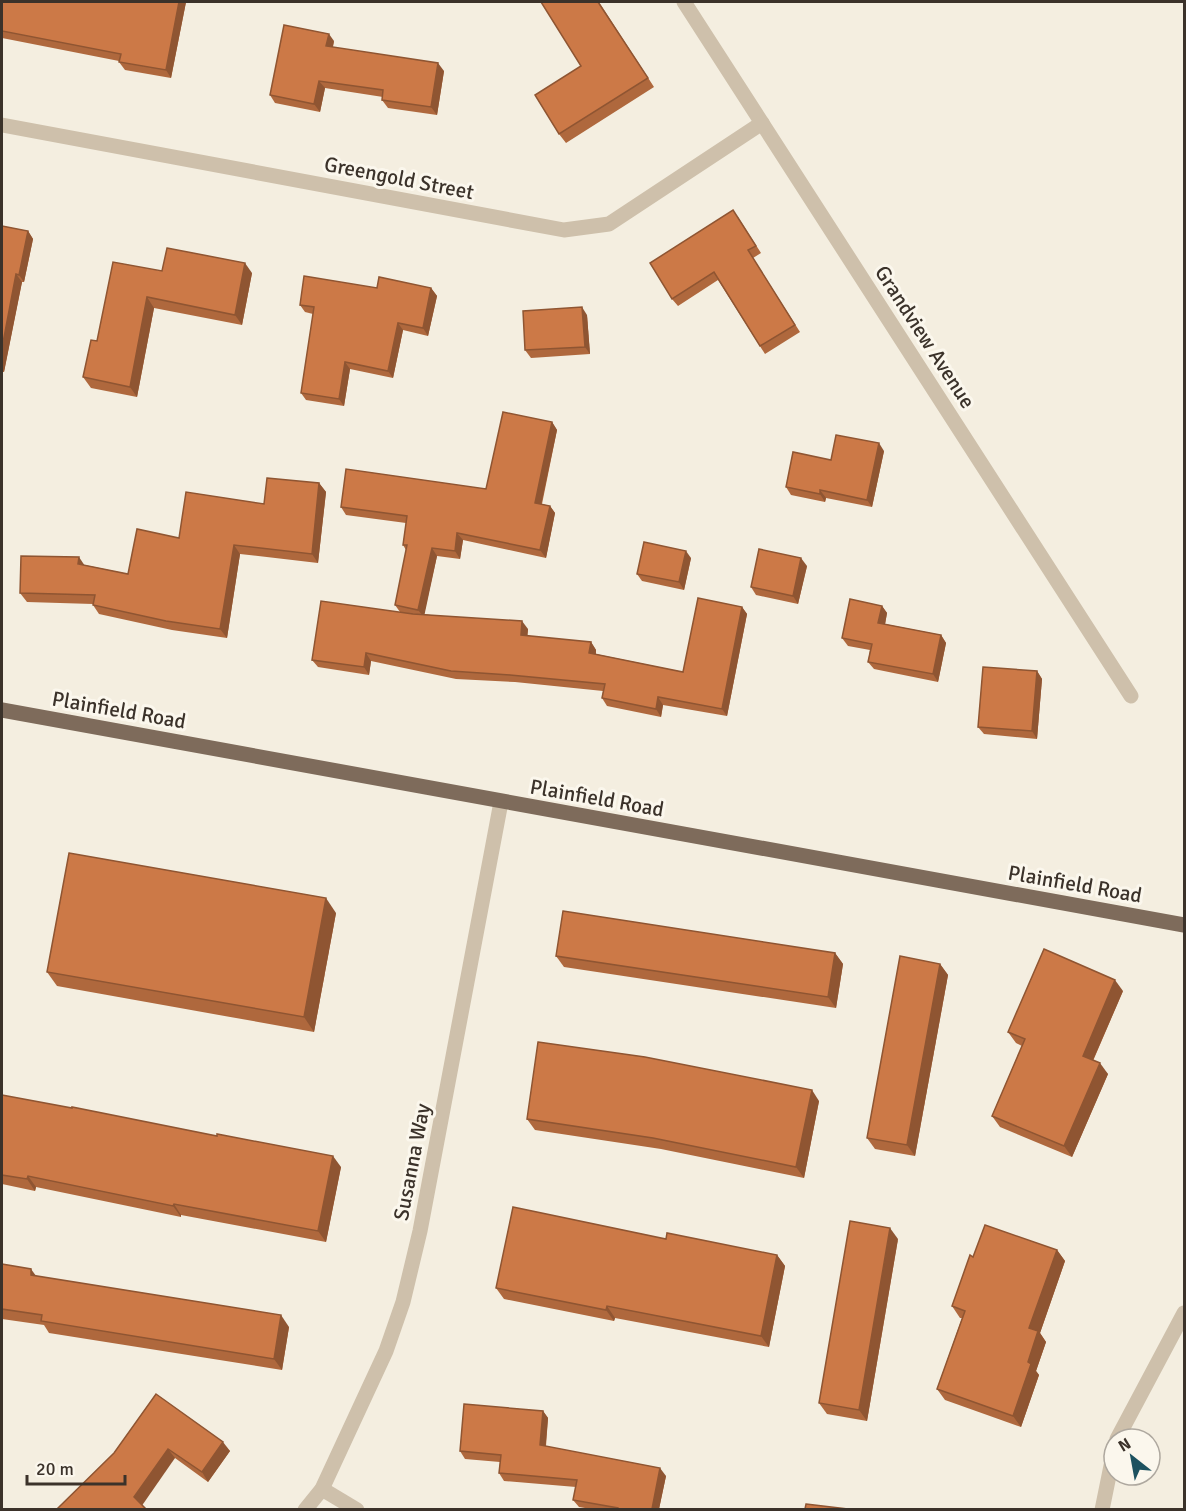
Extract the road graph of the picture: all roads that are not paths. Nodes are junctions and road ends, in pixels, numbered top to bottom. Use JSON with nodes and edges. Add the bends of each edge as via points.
{"nodes":[{"id":1,"x":684,"y":2,"type":"edge"},
{"id":2,"x":762,"y":123,"type":"junction"},
{"id":3,"x":2,"y":124,"type":"edge"},
{"id":4,"x":1131,"y":696,"type":"dead end"},
{"id":5,"x":2,"y":710,"type":"edge"},
{"id":6,"x":501,"y":802,"type":"junction"},
{"id":7,"x":1185,"y":925,"type":"edge"},
{"id":8,"x":1185,"y":1313,"type":"edge"},
{"id":9,"x":1123,"y":1427,"type":"edge"},
{"id":10,"x":1107,"y":1487,"type":"edge"},
{"id":11,"x":322,"y":1489,"type":"junction"},
{"id":12,"x":305,"y":1509,"type":"edge"},
{"id":13,"x":357,"y":1509,"type":"edge"},
{"id":14,"x":1102,"y":1509,"type":"edge"}],
"edges":[{"from":1,"to":2,"type":"street","name":"Grandview Avenue"},
{"from":2,"to":3,"type":"street","name":"Greengold Street","via":[[609,224],[564,230]]},
{"from":2,"to":4,"type":"street","name":"Grandview Avenue"},
{"from":5,"to":6,"type":"main road","name":"Plainfield Road"},
{"from":6,"to":7,"type":"main road","name":"Plainfield Road"},
{"from":6,"to":11,"type":"street","name":"Susanna Way","via":[[420,1231],[403,1302],[386,1351]]},
{"from":8,"to":9,"type":"street"},
{"from":10,"to":14,"type":"street"},
{"from":11,"to":12,"type":"street","name":"Susanna Way"},
{"from":11,"to":13,"type":"street"}]}
